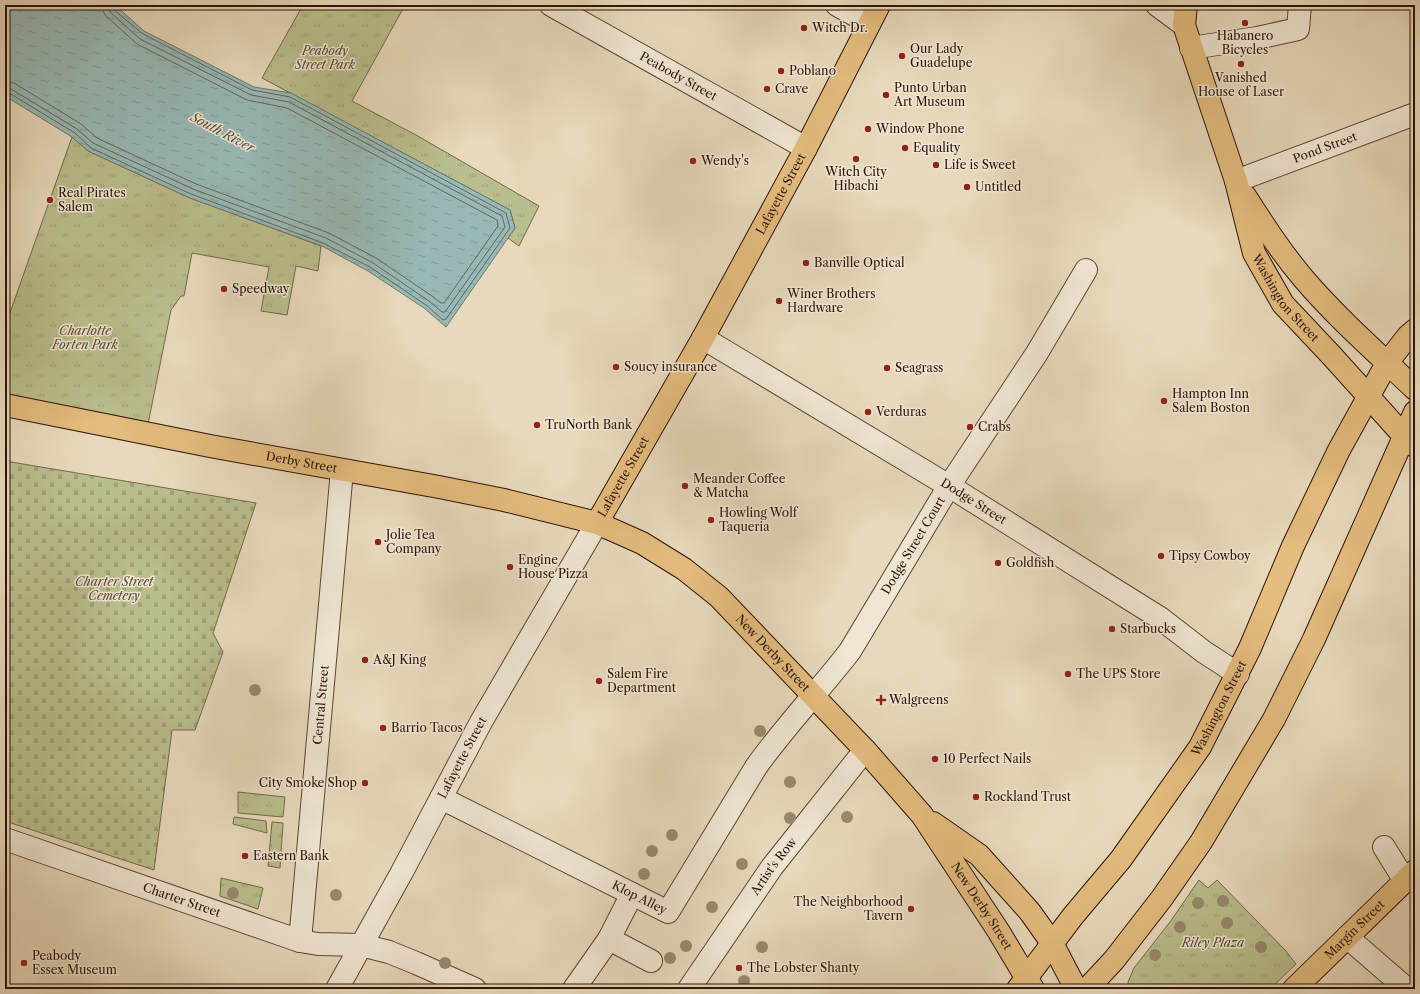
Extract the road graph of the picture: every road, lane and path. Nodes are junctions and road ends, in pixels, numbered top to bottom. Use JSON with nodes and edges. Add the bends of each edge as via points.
{"nodes":[{"id":1,"x":551,"y":5,"type":"edge"},
{"id":2,"x":837,"y":5,"type":"edge"},
{"id":3,"x":1157,"y":5,"type":"edge"},
{"id":4,"x":1300,"y":5,"type":"edge"},
{"id":5,"x":874,"y":14,"type":"edge"},
{"id":6,"x":1185,"y":15,"type":"edge"},
{"id":7,"x":1191,"y":48,"type":"junction"},
{"id":8,"x":1415,"y":114,"type":"edge"},
{"id":9,"x":806,"y":148,"type":"junction"},
{"id":10,"x":1236,"y":181,"type":"junction"},
{"id":11,"x":1086,"y":270,"type":"dead end"},
{"id":12,"x":1415,"y":330,"type":"edge"},
{"id":13,"x":703,"y":338,"type":"junction"},
{"id":14,"x":1388,"y":363,"type":"junction"},
{"id":15,"x":1415,"y":389,"type":"edge"},
{"id":16,"x":1369,"y":396,"type":"junction"},
{"id":17,"x":5,"y":405,"type":"edge"},
{"id":18,"x":1415,"y":412,"type":"edge"},
{"id":19,"x":1410,"y":441,"type":"edge"},
{"id":20,"x":342,"y":470,"type":"junction"},
{"id":21,"x":949,"y":486,"type":"junction"},
{"id":22,"x":597,"y":523,"type":"junction"},
{"id":23,"x":1238,"y":674,"type":"junction"},
{"id":24,"x":814,"y":696,"type":"junction"},
{"id":25,"x":865,"y":750,"type":"junction"},
{"id":26,"x":441,"y":798,"type":"junction"},
{"id":27,"x":922,"y":815,"type":"junction"},
{"id":28,"x":5,"y":839,"type":"edge"},
{"id":29,"x":1384,"y":847,"type":"dead end"},
{"id":30,"x":1410,"y":876,"type":"edge"},
{"id":31,"x":632,"y":894,"type":"junction"},
{"id":32,"x":1347,"y":938,"type":"junction"},
{"id":33,"x":609,"y":939,"type":"junction"},
{"id":34,"x":300,"y":941,"type":"junction"},
{"id":35,"x":1052,"y":943,"type":"junction"},
{"id":36,"x":361,"y":945,"type":"junction"},
{"id":37,"x":651,"y":961,"type":"dead end"},
{"id":38,"x":1026,"y":985,"type":"edge"},
{"id":39,"x":337,"y":989,"type":"edge"},
{"id":40,"x":475,"y":989,"type":"edge"},
{"id":41,"x":574,"y":989,"type":"edge"},
{"id":42,"x":689,"y":989,"type":"edge"},
{"id":43,"x":1076,"y":989,"type":"edge"},
{"id":44,"x":1087,"y":989,"type":"edge"},
{"id":45,"x":1294,"y":989,"type":"edge"},
{"id":46,"x":1407,"y":989,"type":"edge"}],
"edges":[{"from":1,"to":9,"type":"street","name":"Peabody Street"},
{"from":2,"to":5,"type":"street"},
{"from":3,"to":6,"type":"street"},
{"from":4,"to":7,"type":"street","via":[[1298,29]]},
{"from":5,"to":9,"type":"main road","name":"Lafayette Street"},
{"from":6,"to":7,"type":"main road","name":"Washington Street"},
{"from":7,"to":10,"type":"main road","name":"Washington Street"},
{"from":8,"to":10,"type":"street","name":"Pond Street"},
{"from":9,"to":13,"type":"main road","name":"Lafayette Street"},
{"from":10,"to":14,"type":"main road","name":"Washington Street","via":[[1274,240],[1303,278]]},
{"from":10,"to":16,"type":"main road","name":"Washington Street","via":[[1254,253],[1283,304]]},
{"from":11,"to":21,"type":"street","name":"Dodge Street Court","via":[[1038,353]]},
{"from":12,"to":14,"type":"main road"},
{"from":13,"to":21,"type":"street","name":"Dodge Street"},
{"from":13,"to":22,"type":"main road","name":"Lafayette Street"},
{"from":14,"to":15,"type":"main road","name":"Washington Street"},
{"from":14,"to":16,"type":"main road","name":"Washington Street"},
{"from":16,"to":19,"type":"main road","name":"Washington Street"},
{"from":16,"to":23,"type":"main road","name":"Washington Street","via":[[1339,450],[1297,539]]},
{"from":17,"to":20,"type":"main road","name":"Derby Street"},
{"from":18,"to":19,"type":"main road"},
{"from":19,"to":44,"type":"main road","via":[[1274,719],[1201,842],[1153,910],[1114,960]]},
{"from":20,"to":22,"type":"main road","name":"Derby Street","via":[[504,500]]},
{"from":20,"to":34,"type":"street","name":"Central Street"},
{"from":21,"to":23,"type":"street","name":"Dodge Street","via":[[1160,618]]},
{"from":21,"to":24,"type":"street","name":"Dodge Street Court","via":[[850,651]]},
{"from":22,"to":24,"type":"main road","name":"New Derby Street","via":[[642,543],[684,569],[720,597]]},
{"from":22,"to":26,"type":"street","name":"Lafayette Street"},
{"from":23,"to":35,"type":"main road","name":"Washington Street","via":[[1200,747],[1121,859]]},
{"from":24,"to":25,"type":"main road","name":"New Derby Street"},
{"from":24,"to":31,"type":"street","name":"Klop Alley","via":[[756,767],[668,912]]},
{"from":25,"to":27,"type":"main road","name":"New Derby Street"},
{"from":25,"to":42,"type":"street","name":"Artist's Row","via":[[772,867]]},
{"from":26,"to":31,"type":"street","name":"Klop Alley"},
{"from":26,"to":36,"type":"street","name":"Lafayette Street"},
{"from":27,"to":35,"type":"main road","name":"New Derby Street","via":[[979,855],[1030,912]]},
{"from":27,"to":38,"type":"main road","name":"New Derby Street","via":[[999,932]]},
{"from":28,"to":34,"type":"street","name":"Charter Street"},
{"from":29,"to":30,"type":"street"},
{"from":30,"to":32,"type":"main road","name":"Margin Street"},
{"from":31,"to":33,"type":"street"},
{"from":32,"to":45,"type":"main road","name":"Margin Street"},
{"from":32,"to":46,"type":"street"},
{"from":33,"to":37,"type":"street"},
{"from":33,"to":41,"type":"street"},
{"from":34,"to":36,"type":"street","name":"Charter Street"},
{"from":35,"to":38,"type":"main road","name":"Washington Street"},
{"from":35,"to":43,"type":"main road","name":"New Derby Street"},
{"from":36,"to":39,"type":"street"},
{"from":36,"to":40,"type":"street","name":"Charter Street","via":[[389,952]]}]}
